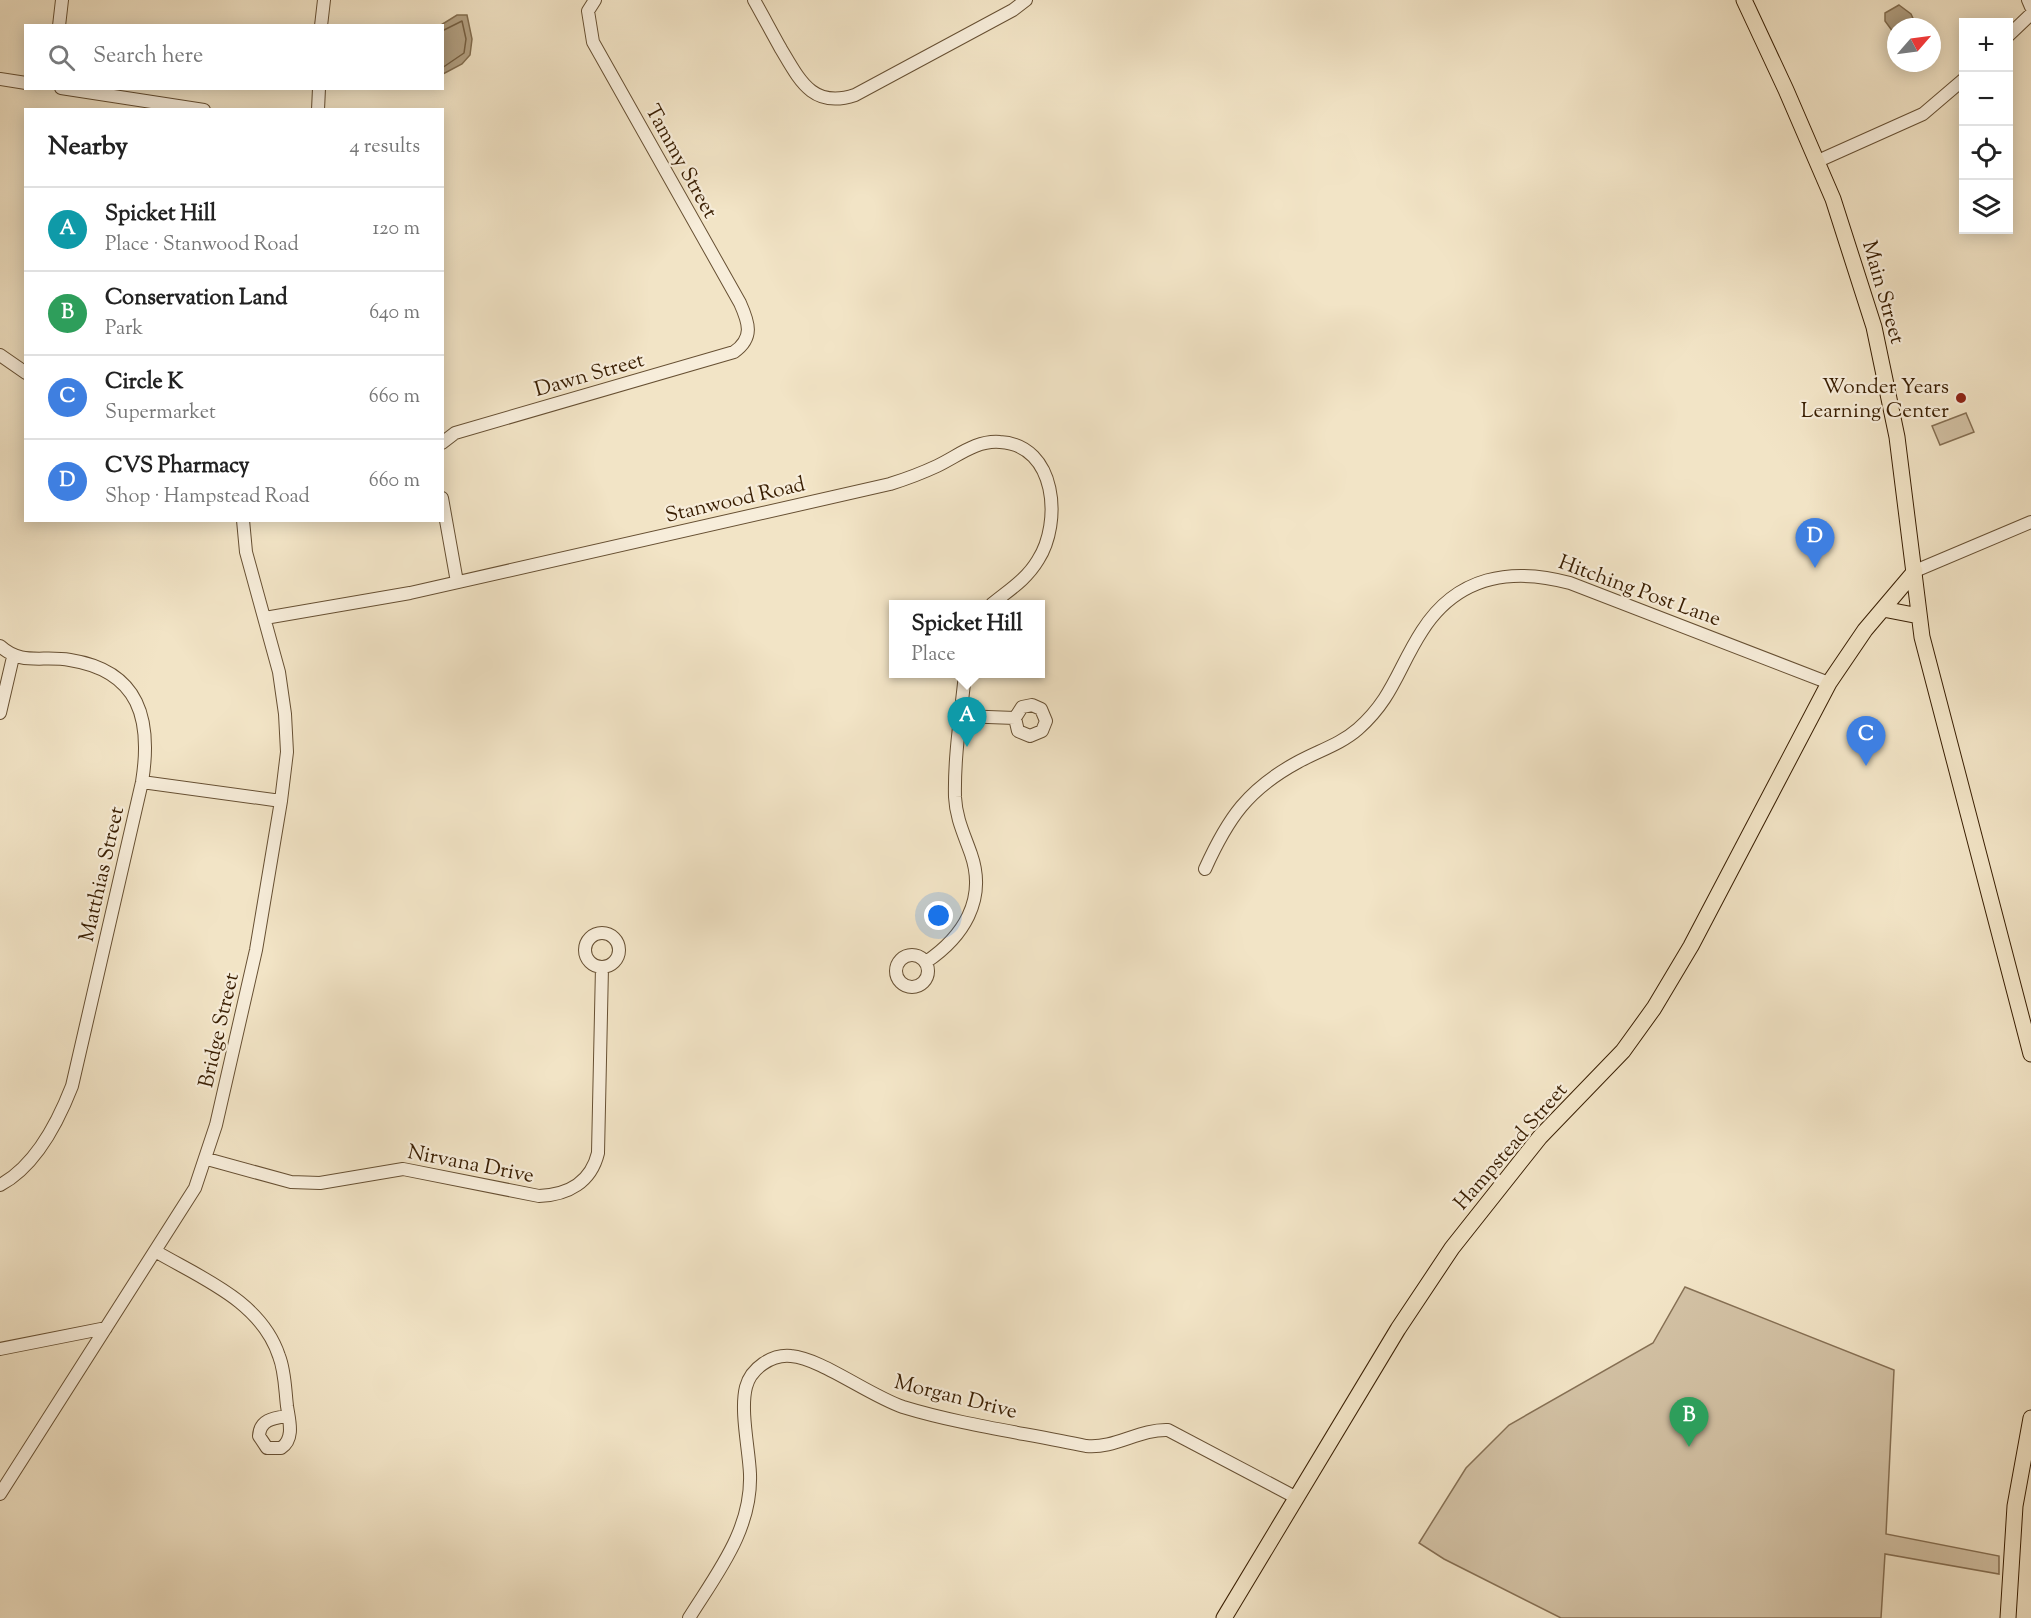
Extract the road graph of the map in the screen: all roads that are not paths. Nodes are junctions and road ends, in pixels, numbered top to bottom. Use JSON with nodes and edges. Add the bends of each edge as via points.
{"nodes":[{"id":1,"x":62,"y":0,"type":"edge"},
{"id":2,"x":324,"y":0,"type":"edge"},
{"id":3,"x":595,"y":0,"type":"edge"},
{"id":4,"x":754,"y":0,"type":"edge"},
{"id":5,"x":1026,"y":0,"type":"edge"},
{"id":6,"x":1744,"y":0,"type":"edge"},
{"id":7,"x":2028,"y":0,"type":"edge"},
{"id":8,"x":2031,"y":7,"type":"edge"},
{"id":9,"x":2031,"y":14,"type":"edge"},
{"id":10,"x":59,"y":24,"type":"edge"},
{"id":11,"x":321,"y":24,"type":"edge"},
{"id":12,"x":2013,"y":31,"type":"edge"},
{"id":13,"x":0,"y":80,"type":"edge"},
{"id":14,"x":24,"y":83,"type":"edge"},
{"id":15,"x":1959,"y":83,"type":"edge"},
{"id":16,"x":74,"y":90,"type":"edge"},
{"id":17,"x":319,"y":90,"type":"edge"},
{"id":18,"x":191,"y":108,"type":"edge"},
{"id":19,"x":318,"y":108,"type":"edge"},
{"id":20,"x":1818,"y":161,"type":"junction"},
{"id":21,"x":745,"y":341,"type":"joint"},
{"id":22,"x":0,"y":355,"type":"edge"},
{"id":23,"x":24,"y":372,"type":"edge"},
{"id":24,"x":444,"y":442,"type":"edge"},
{"id":25,"x":444,"y":509,"type":"edge"},
{"id":26,"x":243,"y":522,"type":"edge"},
{"id":27,"x":2031,"y":522,"type":"edge"},
{"id":28,"x":1915,"y":571,"type":"junction"},
{"id":29,"x":457,"y":582,"type":"junction"},
{"id":30,"x":997,"y":600,"type":"edge"},
{"id":31,"x":1883,"y":609,"type":"junction"},
{"id":32,"x":1919,"y":616,"type":"junction"},
{"id":33,"x":265,"y":618,"type":"junction"},
{"id":34,"x":0,"y":646,"type":"edge"},
{"id":35,"x":13,"y":657,"type":"junction"},
{"id":36,"x":965,"y":678,"type":"edge"},
{"id":37,"x":1829,"y":682,"type":"junction"},
{"id":38,"x":0,"y":712,"type":"edge"},
{"id":39,"x":961,"y":716,"type":"junction"},
{"id":40,"x":1015,"y":718,"type":"dead end"},
{"id":41,"x":142,"y":782,"type":"junction"},
{"id":42,"x":281,"y":801,"type":"junction"},
{"id":43,"x":1204,"y":868,"type":"dead end"},
{"id":44,"x":926,"y":962,"type":"dead end"},
{"id":45,"x":602,"y":967,"type":"dead end"},
{"id":46,"x":2027,"y":1022,"type":"edge"},
{"id":47,"x":2031,"y":1054,"type":"edge"},
{"id":48,"x":207,"y":1159,"type":"junction"},
{"id":49,"x":0,"y":1185,"type":"edge"},
{"id":50,"x":155,"y":1251,"type":"junction"},
{"id":51,"x":106,"y":1328,"type":"junction"},
{"id":52,"x":0,"y":1349,"type":"edge"},
{"id":53,"x":288,"y":1416,"type":"dead end"},
{"id":54,"x":2031,"y":1418,"type":"edge"},
{"id":55,"x":0,"y":1494,"type":"edge"},
{"id":56,"x":1297,"y":1498,"type":"junction"},
{"id":57,"x":689,"y":1618,"type":"edge"},
{"id":58,"x":1224,"y":1618,"type":"edge"},
{"id":59,"x":2008,"y":1618,"type":"edge"}],
"edges":[{"from":1,"to":10,"type":"street"},
{"from":2,"to":11,"type":"street"},
{"from":3,"to":21,"type":"street","name":"Tammy Street","via":[[588,11],[593,42],[740,303],[749,324]]},
{"from":4,"to":5,"type":"street","via":[[803,84],[822,97],[833,99],[855,95]]},
{"from":6,"to":20,"type":"main road","name":"Main Street"},
{"from":7,"to":8,"type":"street"},
{"from":9,"to":12,"type":"street"},
{"from":13,"to":14,"type":"street"},
{"from":15,"to":20,"type":"street","via":[[1923,114]]},
{"from":16,"to":18,"type":"street"},
{"from":17,"to":19,"type":"street"},
{"from":20,"to":28,"type":"main road","name":"Main Street","via":[[1874,327],[1897,437]]},
{"from":21,"to":24,"type":"street","name":"Dawn Street","via":[[734,352],[455,434]]},
{"from":22,"to":23,"type":"street"},
{"from":25,"to":29,"type":"street"},
{"from":26,"to":33,"type":"street","name":"Bridge Street","via":[[246,552]]},
{"from":27,"to":28,"type":"street"},
{"from":28,"to":31,"type":"main road","name":"Hampstead Street"},
{"from":28,"to":32,"type":"main road","name":"Main Street"},
{"from":29,"to":30,"type":"street","name":"Stanwood Road","via":[[890,484],[975,445],[1002,442],[1024,449],[1041,466],[1050,491],[1052,520],[1046,547],[1032,570]]},
{"from":29,"to":33,"type":"street","name":"Stanwood Road"},
{"from":31,"to":32,"type":"main road"},
{"from":31,"to":37,"type":"main road","name":"Hampstead Street"},
{"from":32,"to":46,"type":"main road","name":"Main Street","via":[[1942,720]]},
{"from":33,"to":42,"type":"street","name":"Bridge Street","via":[[285,714],[287,752]]},
{"from":34,"to":35,"type":"street"},
{"from":35,"to":38,"type":"street"},
{"from":35,"to":41,"type":"street","name":"Matthias Street","via":[[88,664],[123,685],[145,722]]},
{"from":36,"to":39,"type":"street"},
{"from":37,"to":43,"type":"street","name":"Hitching Post Lane","via":[[1570,583],[1526,574],[1493,578],[1468,589],[1436,612],[1387,699],[1356,731],[1269,779],[1244,801]]},
{"from":37,"to":56,"type":"main road","name":"Hampstead Street","via":[[1660,999],[1623,1051],[1540,1137],[1474,1218],[1398,1329]]},
{"from":39,"to":40,"type":"street"},
{"from":39,"to":44,"type":"street","via":[[955,797],[959,824],[976,876],[975,902],[960,933]]},
{"from":41,"to":42,"type":"street"},
{"from":41,"to":49,"type":"street","name":"Matthias Street","via":[[72,1086],[40,1145],[11,1179]]},
{"from":42,"to":48,"type":"street","name":"Bridge Street","via":[[256,950]]},
{"from":45,"to":48,"type":"street","name":"Nirvana Drive","via":[[598,1153],[589,1175],[562,1194],[539,1196],[403,1169],[309,1184],[274,1179]]},
{"from":46,"to":47,"type":"main road","name":"Main Street"},
{"from":48,"to":50,"type":"street","name":"Bridge Street","via":[[195,1188]]},
{"from":50,"to":51,"type":"street","name":"Bridge Street"},
{"from":50,"to":53,"type":"street","via":[[234,1298],[266,1328],[282,1367]]},
{"from":51,"to":52,"type":"street"},
{"from":51,"to":55,"type":"street","name":"Bridge Street"},
{"from":54,"to":59,"type":"main road","via":[[2015,1506]]},
{"from":56,"to":57,"type":"street","name":"Morgan Drive","via":[[1168,1430],[1144,1433],[1109,1445],[1086,1446],[902,1406],[805,1359],[783,1356],[763,1364],[746,1387],[750,1473],[747,1508],[735,1544]]},
{"from":56,"to":58,"type":"main road","name":"Hampstead Street"}]}
